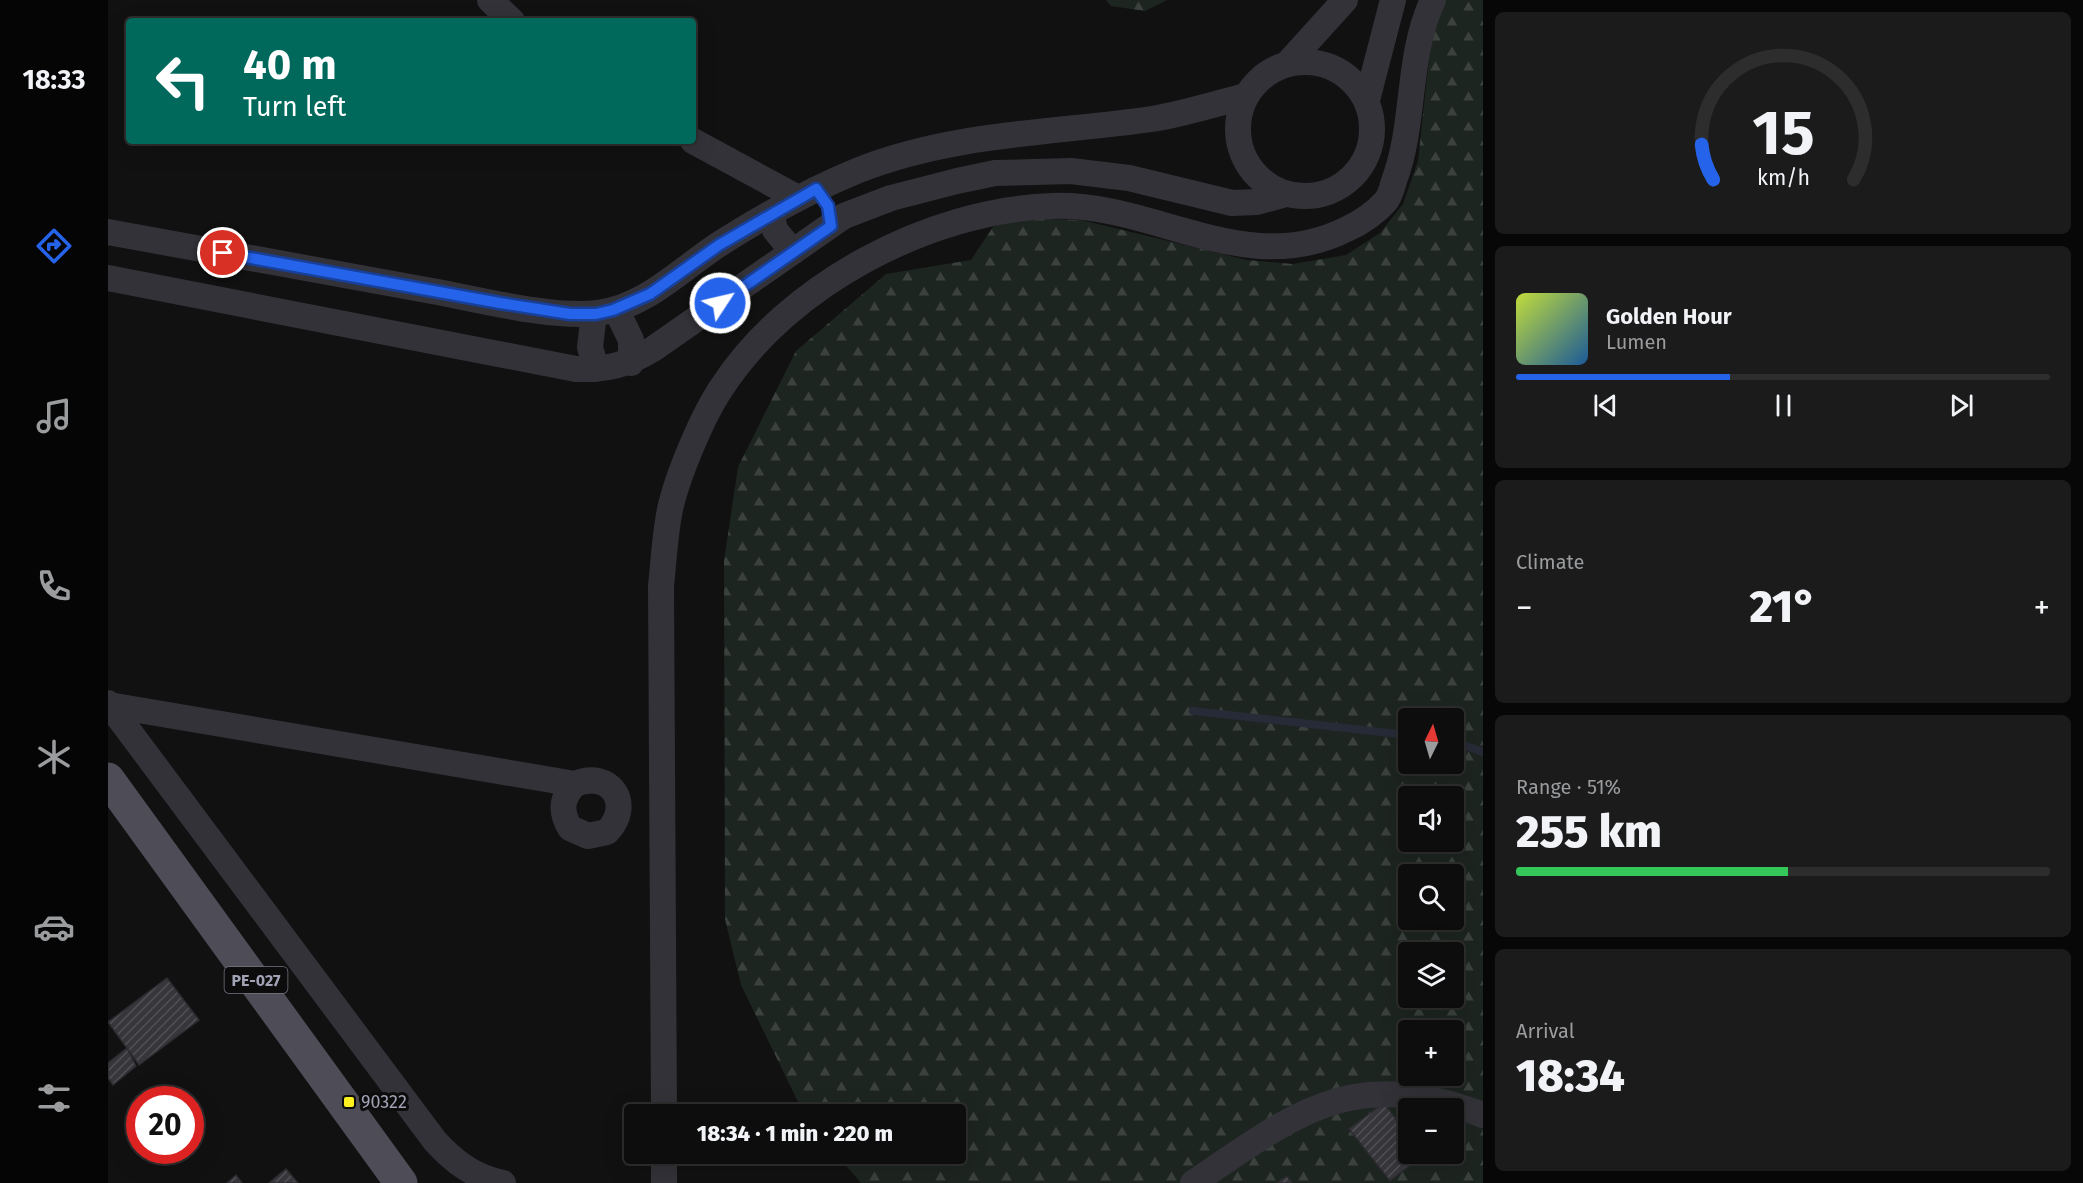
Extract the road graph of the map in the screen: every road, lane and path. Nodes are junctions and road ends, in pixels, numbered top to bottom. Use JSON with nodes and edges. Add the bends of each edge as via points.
{"nodes":[{"id":1,"x":490,"y":0,"type":"edge"},
{"id":2,"x":1345,"y":0,"type":"edge"},
{"id":3,"x":1393,"y":0,"type":"edge"},
{"id":4,"x":1433,"y":0,"type":"edge"},
{"id":5,"x":509,"y":18,"type":"edge"},
{"id":6,"x":1288,"y":63,"type":"junction"},
{"id":7,"x":1245,"y":96,"type":"junction"},
{"id":8,"x":1367,"y":100,"type":"junction"},
{"id":9,"x":696,"y":142,"type":"edge"},
{"id":10,"x":807,"y":193,"type":"junction"},
{"id":11,"x":1286,"y":194,"type":"junction"},
{"id":12,"x":771,"y":213,"type":"junction"},
{"id":13,"x":831,"y":226,"type":"junction"},
{"id":14,"x":108,"y":232,"type":"edge"},
{"id":15,"x":793,"y":252,"type":"junction"},
{"id":16,"x":108,"y":278,"type":"edge"},
{"id":17,"x":605,"y":311,"type":"junction"},
{"id":18,"x":631,"y":363,"type":"junction"},
{"id":19,"x":597,"y":369,"type":"junction"},
{"id":20,"x":109,"y":704,"type":"edge"},
{"id":21,"x":108,"y":779,"type":"edge"},
{"id":22,"x":575,"y":784,"type":"dead end"},
{"id":23,"x":664,"y":1104,"type":"edge"},
{"id":24,"x":1483,"y":1115,"type":"edge"},
{"id":25,"x":664,"y":1164,"type":"edge"},
{"id":26,"x":401,"y":1183,"type":"edge"},
{"id":27,"x":502,"y":1183,"type":"edge"},
{"id":28,"x":664,"y":1183,"type":"edge"},
{"id":29,"x":1193,"y":1183,"type":"edge"}],
"edges":[{"from":1,"to":5,"type":"street"},
{"from":2,"to":6,"type":"street"},
{"from":3,"to":8,"type":"street"},
{"from":4,"to":23,"type":"street","via":[[1415,61],[1401,165],[1387,201],[1358,224],[1332,237],[1297,245],[1248,247],[1109,211],[1053,206],[988,213],[935,227],[864,261],[812,295],[756,342],[721,388],[690,452],[671,505],[661,586]]},
{"from":6,"to":7,"type":"street","via":[[1263,75]]},
{"from":6,"to":8,"type":"street","via":[[1319,62],[1347,75]]},
{"from":7,"to":10,"type":"street","via":[[1156,118],[971,139],[927,148]]},
{"from":7,"to":11,"type":"street","via":[[1236,125],[1242,155],[1259,179]]},
{"from":8,"to":11,"type":"street","via":[[1373,121],[1372,143],[1364,164],[1349,181],[1330,192],[1308,197]]},
{"from":9,"to":10,"type":"street"},
{"from":10,"to":12,"type":"street"},
{"from":10,"to":13,"type":"street","via":[[828,206]]},
{"from":11,"to":13,"type":"street","via":[[1257,202],[1232,203],[1101,173],[995,173],[891,198],[844,216]]},
{"from":12,"to":15,"type":"street","via":[[775,230]]},
{"from":12,"to":17,"type":"street","via":[[650,294]]},
{"from":13,"to":15,"type":"street"},
{"from":14,"to":17,"type":"street","via":[[500,303],[570,314]]},
{"from":15,"to":18,"type":"street"},
{"from":16,"to":19,"type":"street","via":[[576,369]]},
{"from":17,"to":18,"type":"street","via":[[631,340]]},
{"from":17,"to":19,"type":"street","via":[[590,347]]},
{"from":18,"to":19,"type":"street"},
{"from":20,"to":22,"type":"street"},
{"from":20,"to":27,"type":"street","via":[[435,1141],[468,1171]]},
{"from":21,"to":26,"type":"main road","number":"PE-027"},
{"from":24,"to":29,"type":"street","via":[[1398,1095],[1358,1095],[1330,1101],[1276,1127]]},
{"from":25,"to":28,"type":"street"}]}
